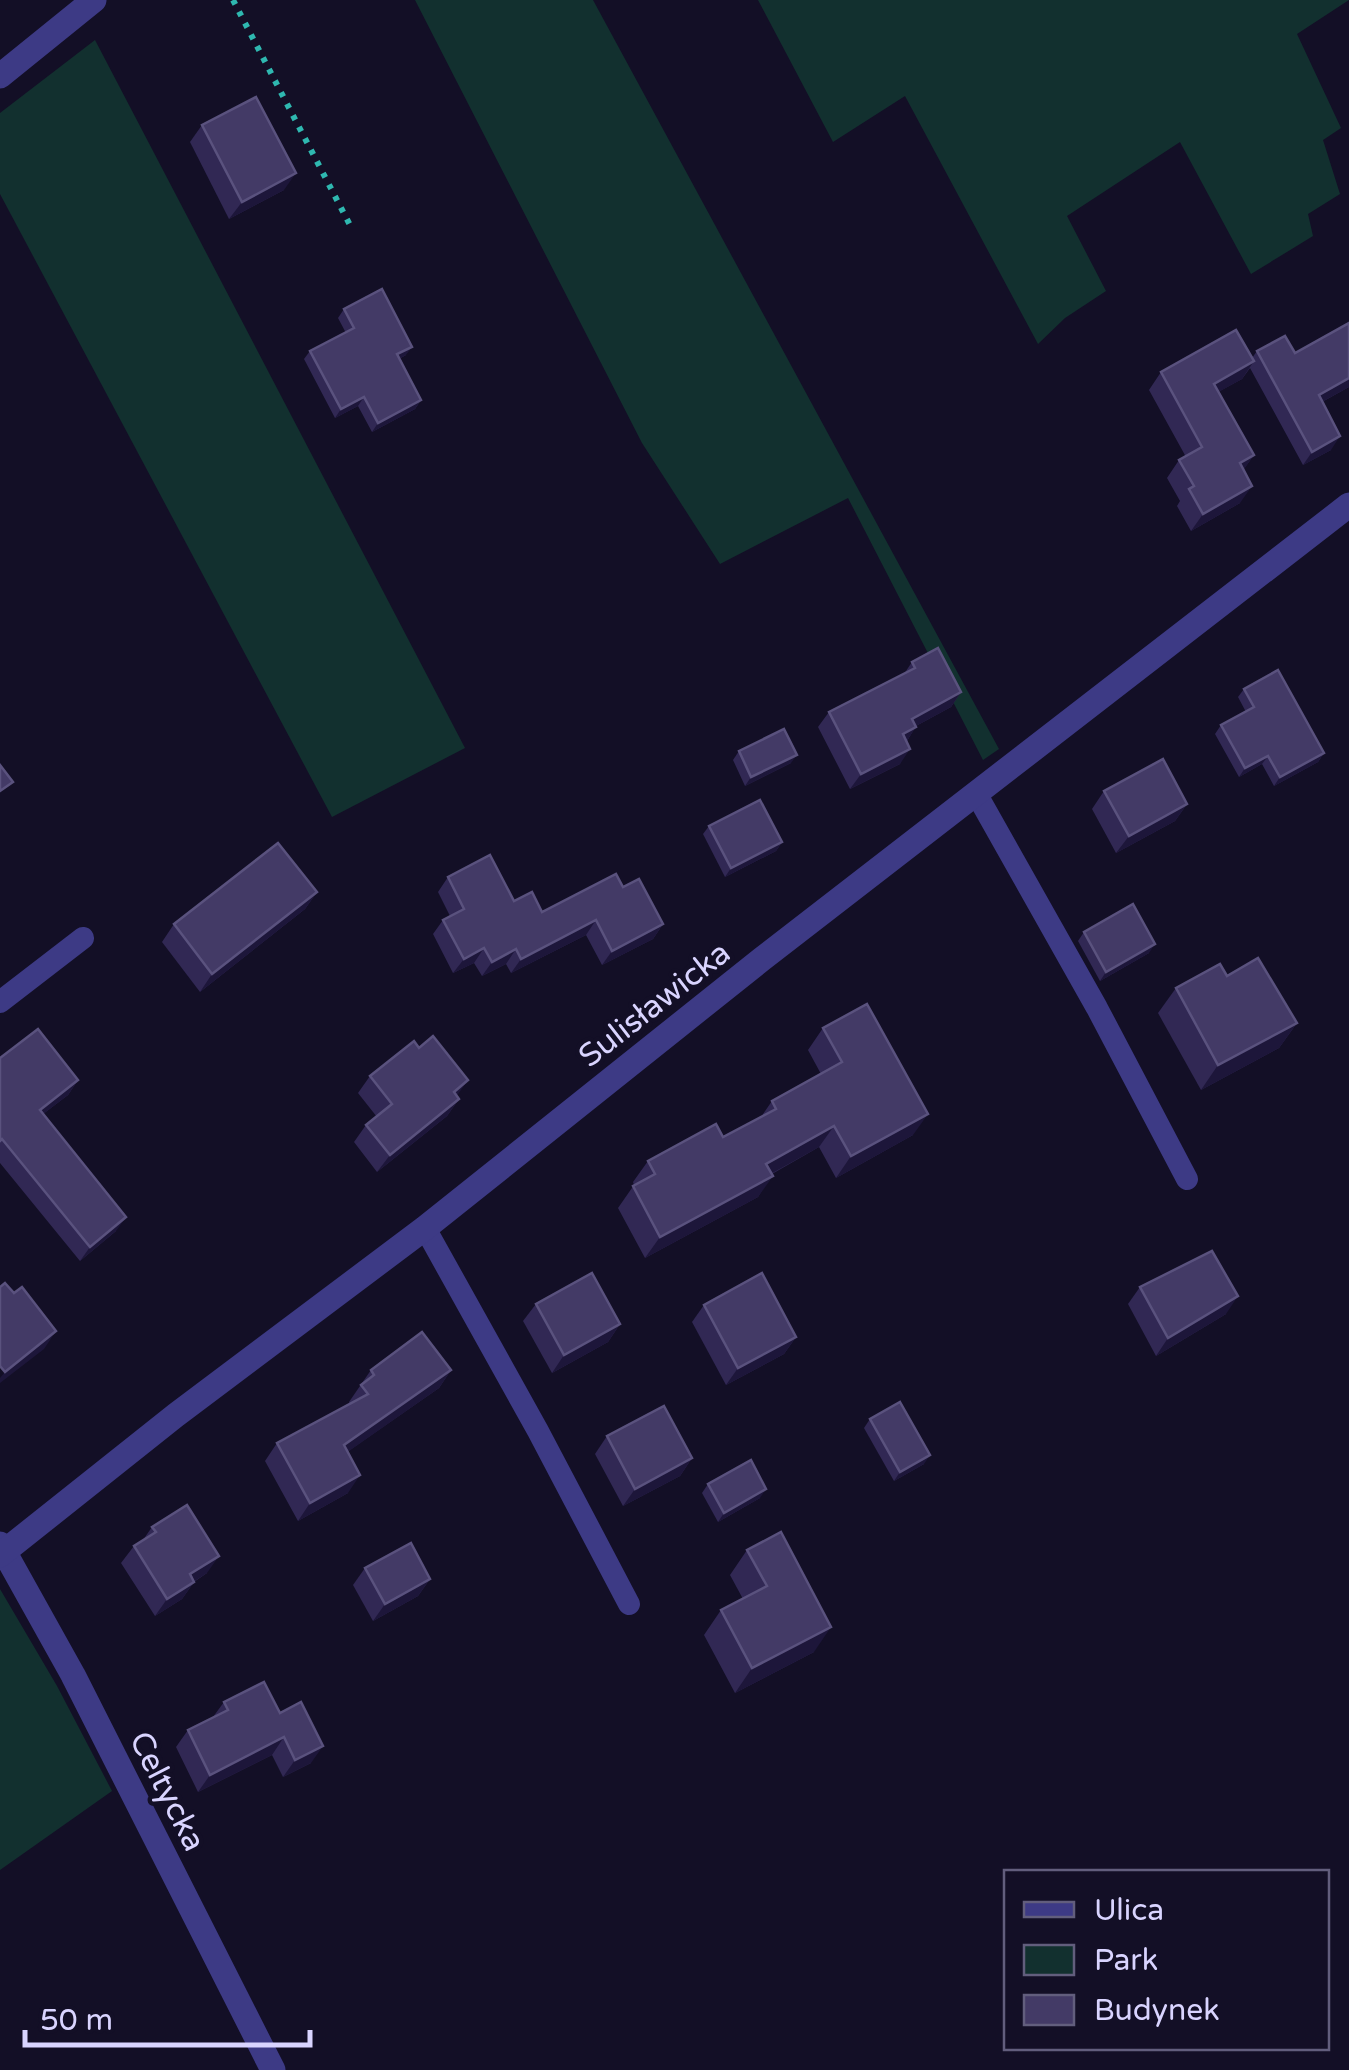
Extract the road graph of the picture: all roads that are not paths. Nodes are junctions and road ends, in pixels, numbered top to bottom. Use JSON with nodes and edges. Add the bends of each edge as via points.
{"nodes":[{"id":1,"x":94,"y":0,"type":"edge"},
{"id":2,"x":0,"y":76,"type":"edge"},
{"id":3,"x":1349,"y":505,"type":"edge"},
{"id":4,"x":976,"y":795,"type":"junction"},
{"id":5,"x":82,"y":938,"type":"dead end"},
{"id":6,"x":0,"y":1002,"type":"edge"},
{"id":7,"x":1186,"y":1179,"type":"dead end"},
{"id":8,"x":425,"y":1228,"type":"junction"},
{"id":9,"x":1,"y":1551,"type":"edge"},
{"id":10,"x":629,"y":1604,"type":"dead end"},
{"id":11,"x":273,"y":2070,"type":"edge"}],
"edges":[{"from":1,"to":2,"type":"street"},
{"from":3,"to":4,"type":"street","name":"Sulisławicka"},
{"from":4,"to":7,"type":"lane"},
{"from":4,"to":8,"type":"street","name":"Sulisławicka"},
{"from":5,"to":6,"type":"lane"},
{"from":8,"to":9,"type":"street","name":"Sulisławicka"},
{"from":8,"to":10,"type":"lane"},
{"from":9,"to":11,"type":"street","name":"Celtycka","via":[[72,1675]]}]}
